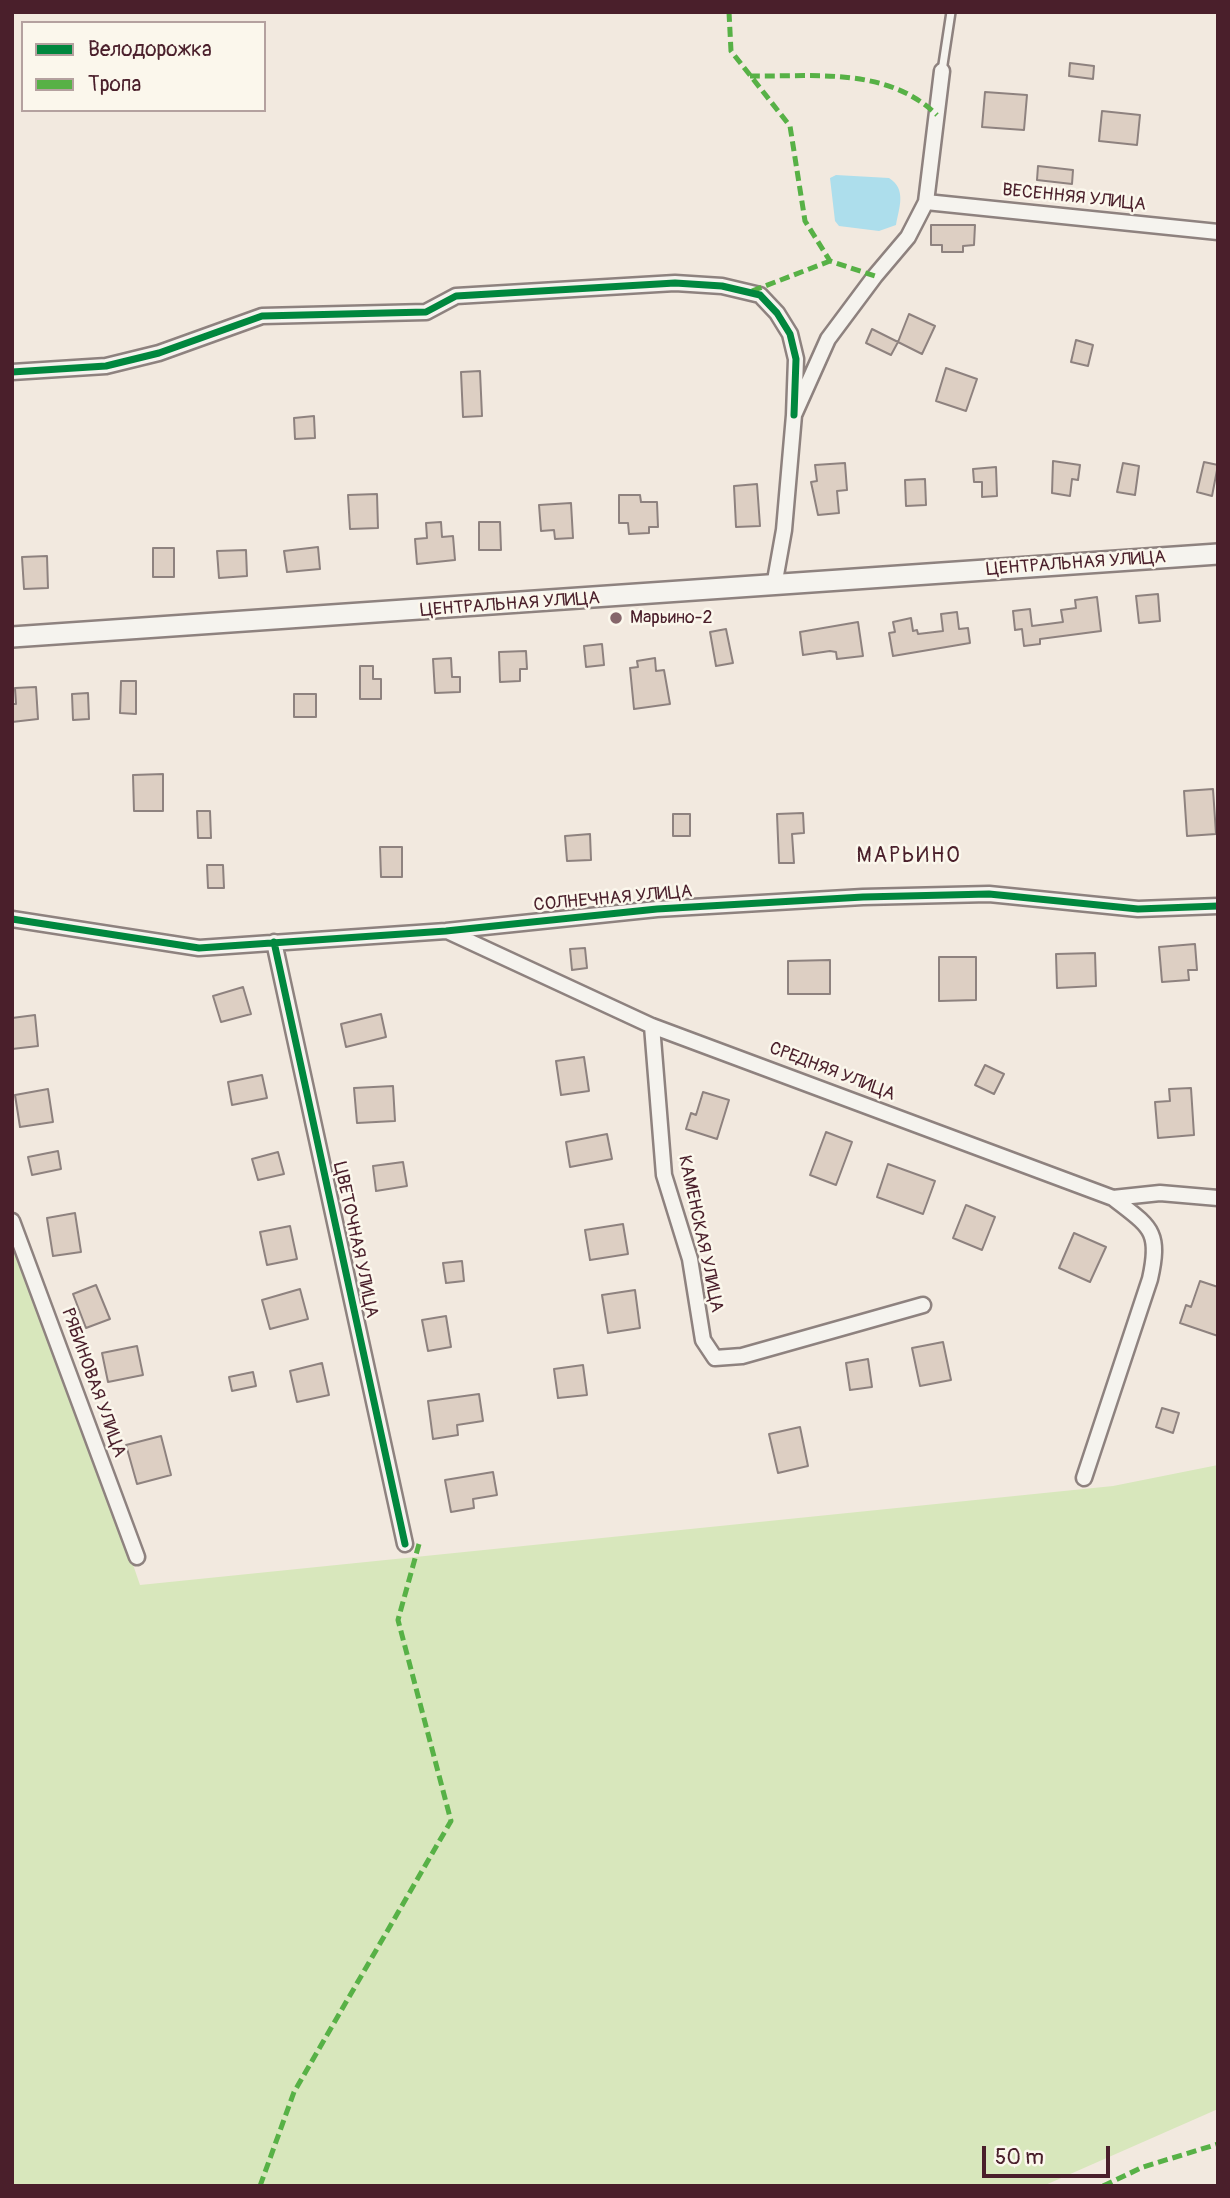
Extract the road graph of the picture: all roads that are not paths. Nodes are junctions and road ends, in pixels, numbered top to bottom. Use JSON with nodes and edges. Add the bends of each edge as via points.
{"nodes":[{"id":1,"x":951,"y":12,"type":"edge"},
{"id":2,"x":942,"y":71,"type":"joint"},
{"id":3,"x":926,"y":202,"type":"junction"},
{"id":4,"x":1218,"y":232,"type":"edge"},
{"id":5,"x":12,"y":372,"type":"edge"},
{"id":6,"x":793,"y":415,"type":"junction"},
{"id":7,"x":1218,"y":554,"type":"edge"},
{"id":8,"x":774,"y":586,"type":"junction"},
{"id":9,"x":12,"y":637,"type":"edge"},
{"id":10,"x":1218,"y":906,"type":"edge"},
{"id":11,"x":12,"y":919,"type":"edge"},
{"id":12,"x":446,"y":931,"type":"junction"},
{"id":13,"x":274,"y":942,"type":"junction"},
{"id":14,"x":652,"y":1026,"type":"junction"},
{"id":15,"x":1113,"y":1198,"type":"junction"},
{"id":16,"x":1218,"y":1198,"type":"edge"},
{"id":17,"x":12,"y":1221,"type":"edge"},
{"id":18,"x":923,"y":1306,"type":"dead end"},
{"id":19,"x":1084,"y":1478,"type":"dead end"},
{"id":20,"x":405,"y":1544,"type":"dead end"},
{"id":21,"x":137,"y":1558,"type":"dead end"}],
"edges":[{"from":1,"to":2,"type":"lane"},
{"from":2,"to":3,"type":"street"},
{"from":3,"to":4,"type":"street","name":"ВЕСЕННЯЯ УЛИЦА"},
{"from":3,"to":6,"type":"street","via":[[908,237],[828,339]]},
{"from":5,"to":6,"type":"street","via":[[106,366],[159,353],[262,316],[426,312],[456,296],[675,283],[722,286],[760,295],[777,313],[790,334],[796,359]]},
{"from":6,"to":8,"type":"street","via":[[784,530]]},
{"from":7,"to":8,"type":"main road","name":"ЦЕНТРАЛЬНАЯ УЛИЦА"},
{"from":8,"to":9,"type":"main road","name":"ЦЕНТРАЛЬНАЯ УЛИЦА"},
{"from":10,"to":12,"type":"street","name":"СОЛНЕЧНАЯ УЛИЦА","via":[[1138,909],[989,894],[863,897],[657,909]]},
{"from":11,"to":13,"type":"street","name":"СОЛНЕЧНАЯ УЛИЦА","via":[[199,948]]},
{"from":12,"to":13,"type":"street","name":"СОЛНЕЧНАЯ УЛИЦА"},
{"from":12,"to":14,"type":"street","name":"СРЕДНЯЯ УЛИЦА"},
{"from":13,"to":20,"type":"street","name":"ЦВЕТОЧНАЯ УЛИЦА"},
{"from":14,"to":15,"type":"street","name":"СРЕДНЯЯ УЛИЦА"},
{"from":14,"to":18,"type":"street","name":"КАМЕНСКАЯ УЛИЦА","via":[[664,1175],[690,1259],[703,1340],[715,1357],[742,1356]]},
{"from":15,"to":16,"type":"street","name":"СРЕДНЯЯ УЛИЦА","via":[[1160,1193]]},
{"from":15,"to":19,"type":"street","via":[[1149,1226],[1156,1251]]},
{"from":17,"to":21,"type":"street","name":"РЯБИНОВАЯ УЛИЦА"}]}
